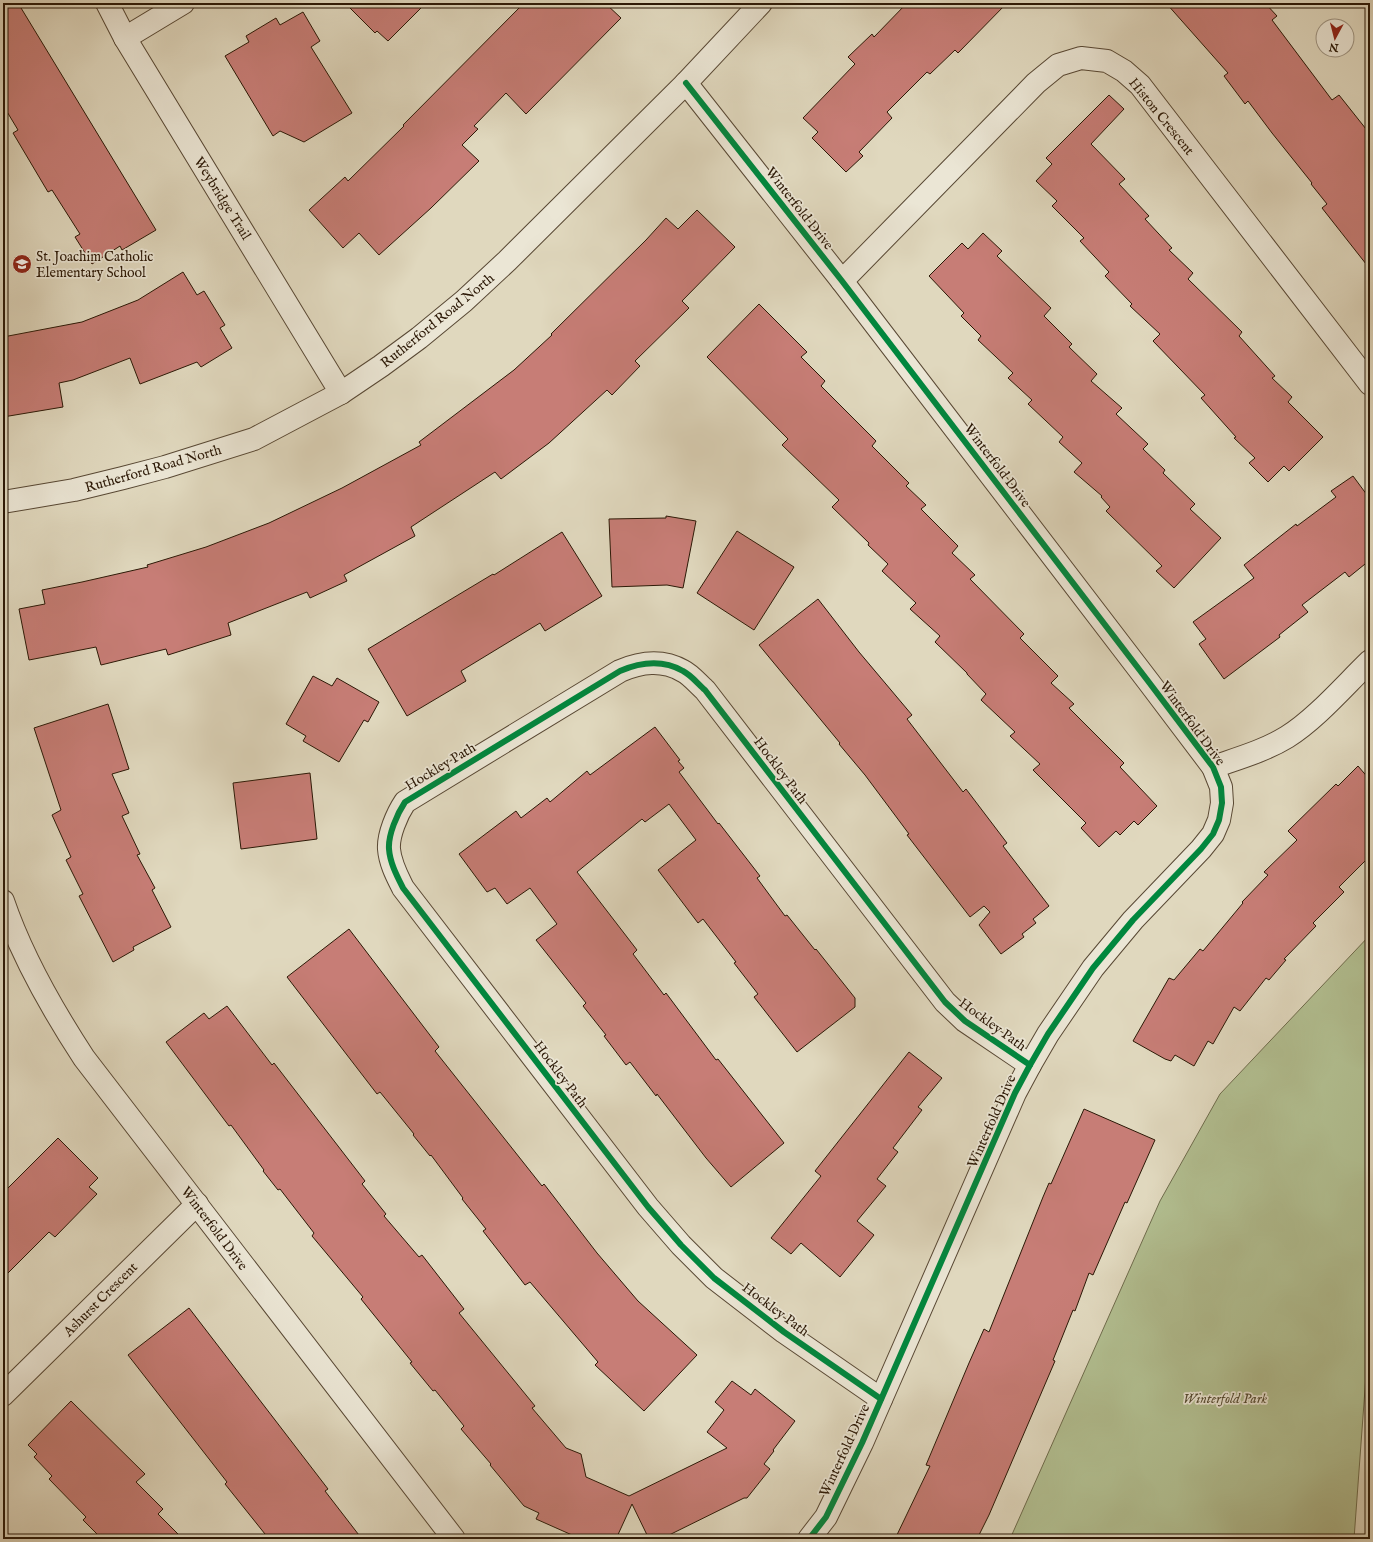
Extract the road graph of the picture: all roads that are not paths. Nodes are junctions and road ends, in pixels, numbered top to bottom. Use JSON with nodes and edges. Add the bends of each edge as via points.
{"nodes":[{"id":1,"x":107,"y":3,"type":"edge"},
{"id":2,"x":183,"y":3,"type":"edge"},
{"id":3,"x":761,"y":3,"type":"edge"},
{"id":4,"x":125,"y":38,"type":"junction"},
{"id":5,"x":686,"y":83,"type":"junction"},
{"id":6,"x":842,"y":281,"type":"junction"},
{"id":7,"x":1370,"y":384,"type":"edge"},
{"id":8,"x":341,"y":393,"type":"junction"},
{"id":9,"x":3,"y":502,"type":"edge"},
{"id":10,"x":1370,"y":661,"type":"edge"},
{"id":11,"x":1213,"y":767,"type":"junction"},
{"id":12,"x":3,"y":901,"type":"edge"},
{"id":13,"x":1030,"y":1065,"type":"junction"},
{"id":14,"x":197,"y":1204,"type":"junction"},
{"id":15,"x":3,"y":1395,"type":"edge"},
{"id":16,"x":880,"y":1399,"type":"junction"},
{"id":17,"x":454,"y":1539,"type":"edge"},
{"id":18,"x":809,"y":1539,"type":"edge"}],
"edges":[{"from":1,"to":4,"type":"street","name":"Weybridge Trail"},
{"from":2,"to":4,"type":"street"},
{"from":3,"to":5,"type":"street","name":"Rutherford Road North"},
{"from":4,"to":8,"type":"street","name":"Weybridge Trail"},
{"from":5,"to":6,"type":"street","name":"Winterfold Drive"},
{"from":5,"to":8,"type":"street","name":"Rutherford Road North","via":[[507,262],[464,301],[419,338]]},
{"from":6,"to":7,"type":"street","name":"Histon Crescent","via":[[1036,83],[1058,65],[1080,58],[1107,61],[1140,85]]},
{"from":6,"to":11,"type":"street","name":"Winterfold Drive"},
{"from":8,"to":9,"type":"street","name":"Rutherford Road North","via":[[254,439],[123,478],[74,490]]},
{"from":10,"to":11,"type":"street","via":[[1306,724],[1287,737],[1261,751]]},
{"from":11,"to":13,"type":"street","name":"Winterfold Drive","via":[[1222,787],[1222,803],[1219,820],[1212,834],[1093,968]]},
{"from":12,"to":14,"type":"street","name":"Winterfold Drive","via":[[28,961],[84,1058]]},
{"from":13,"to":16,"type":"street","name":"Winterfold Drive","via":[[1015,1093]]},
{"from":13,"to":16,"type":"street","name":"Hockley Path","via":[[965,1021],[945,1002],[705,690],[684,671],[660,663],[635,664],[620,671],[405,802],[397,814],[389,849],[393,868],[403,888],[648,1207],[714,1278],[784,1332]]},
{"from":14,"to":15,"type":"street","name":"Ashurst Crescent"},
{"from":14,"to":17,"type":"street","name":"Winterfold Drive"},
{"from":16,"to":18,"type":"street","name":"Winterfold Drive","via":[[826,1517]]}]}
